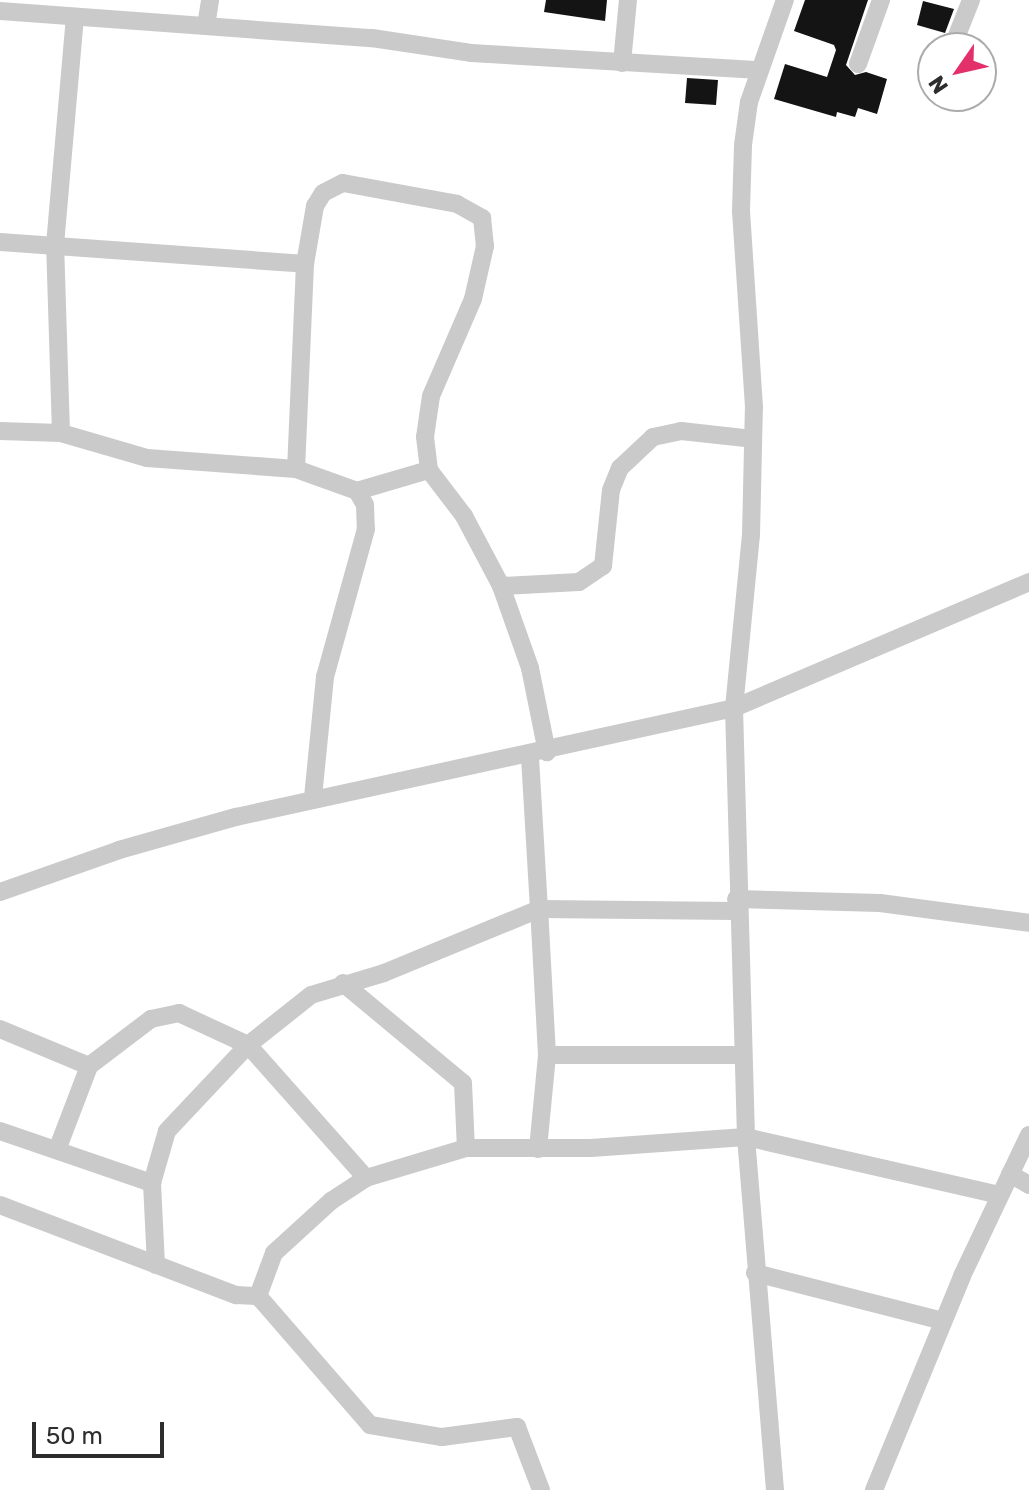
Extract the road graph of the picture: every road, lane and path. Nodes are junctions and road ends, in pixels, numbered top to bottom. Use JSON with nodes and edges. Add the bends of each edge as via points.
{"nodes":[{"id":1,"x":210,"y":0,"type":"edge"},
{"id":2,"x":628,"y":0,"type":"edge"},
{"id":3,"x":785,"y":0,"type":"edge"},
{"id":4,"x":881,"y":0,"type":"edge"},
{"id":5,"x":971,"y":0,"type":"edge"},
{"id":6,"x":0,"y":11,"type":"edge"},
{"id":7,"x":75,"y":18,"type":"junction"},
{"id":8,"x":206,"y":26,"type":"junction"},
{"id":9,"x":958,"y":32,"type":"edge"},
{"id":10,"x":622,"y":63,"type":"junction"},
{"id":11,"x":858,"y":64,"type":"dead end"},
{"id":12,"x":760,"y":70,"type":"junction"},
{"id":13,"x":0,"y":242,"type":"edge"},
{"id":14,"x":55,"y":245,"type":"junction"},
{"id":15,"x":305,"y":264,"type":"junction"},
{"id":16,"x":0,"y":431,"type":"edge"},
{"id":17,"x":61,"y":433,"type":"junction"},
{"id":18,"x":753,"y":439,"type":"junction"},
{"id":19,"x":296,"y":469,"type":"junction"},
{"id":20,"x":429,"y":470,"type":"junction"},
{"id":21,"x":357,"y":491,"type":"junction"},
{"id":22,"x":1029,"y":582,"type":"edge"},
{"id":23,"x":501,"y":586,"type":"junction"},
{"id":24,"x":734,"y":708,"type":"junction"},
{"id":25,"x":539,"y":754,"type":"junction"},
{"id":26,"x":313,"y":798,"type":"junction"},
{"id":27,"x":0,"y":892,"type":"edge"},
{"id":28,"x":736,"y":905,"type":"junction"},
{"id":29,"x":539,"y":909,"type":"junction"},
{"id":30,"x":1029,"y":923,"type":"edge"},
{"id":31,"x":343,"y":983,"type":"junction"},
{"id":32,"x":0,"y":1029,"type":"edge"},
{"id":33,"x":248,"y":1045,"type":"junction"},
{"id":34,"x":547,"y":1055,"type":"junction"},
{"id":35,"x":743,"y":1055,"type":"junction"},
{"id":36,"x":89,"y":1066,"type":"junction"},
{"id":37,"x":0,"y":1131,"type":"edge"},
{"id":38,"x":1029,"y":1135,"type":"edge"},
{"id":39,"x":746,"y":1137,"type":"junction"},
{"id":40,"x":466,"y":1148,"type":"junction"},
{"id":41,"x":538,"y":1149,"type":"junction"},
{"id":42,"x":57,"y":1150,"type":"junction"},
{"id":43,"x":1010,"y":1174,"type":"junction"},
{"id":44,"x":366,"y":1178,"type":"junction"},
{"id":45,"x":152,"y":1183,"type":"junction"},
{"id":46,"x":1029,"y":1185,"type":"edge"},
{"id":47,"x":999,"y":1195,"type":"junction"},
{"id":48,"x":0,"y":1205,"type":"edge"},
{"id":49,"x":156,"y":1265,"type":"junction"},
{"id":50,"x":755,"y":1273,"type":"junction"},
{"id":51,"x":258,"y":1296,"type":"junction"},
{"id":52,"x":943,"y":1321,"type":"junction"},
{"id":53,"x":541,"y":1490,"type":"edge"},
{"id":54,"x":775,"y":1490,"type":"edge"},
{"id":55,"x":874,"y":1490,"type":"edge"}],
"edges":[{"from":1,"to":8,"type":"street"},
{"from":2,"to":10,"type":"street"},
{"from":3,"to":12,"type":"street"},
{"from":4,"to":11,"type":"street"},
{"from":5,"to":9,"type":"street"},
{"from":6,"to":7,"type":"street"},
{"from":7,"to":8,"type":"street"},
{"from":7,"to":14,"type":"street"},
{"from":8,"to":10,"type":"street"},
{"from":10,"to":12,"type":"street"},
{"from":12,"to":18,"type":"street","via":[[749,102],[741,210]]},
{"from":13,"to":14,"type":"street"},
{"from":14,"to":15,"type":"street"},
{"from":14,"to":17,"type":"street"},
{"from":15,"to":19,"type":"street"},
{"from":15,"to":20,"type":"street","via":[[315,206],[323,193],[343,183],[457,204],[482,218],[485,246],[473,299],[431,396],[425,437]]},
{"from":16,"to":17,"type":"street"},
{"from":17,"to":19,"type":"street","via":[[147,458]]},
{"from":18,"to":23,"type":"street","via":[[681,431],[653,437],[620,468],[611,490],[603,566],[579,582]]},
{"from":18,"to":24,"type":"street","via":[[751,535]]},
{"from":19,"to":21,"type":"street"},
{"from":20,"to":21,"type":"street"},
{"from":20,"to":23,"type":"street","via":[[464,516]]},
{"from":21,"to":26,"type":"street","via":[[365,505],[366,529],[325,677]]},
{"from":22,"to":24,"type":"street"},
{"from":23,"to":25,"type":"street","via":[[530,668]]},
{"from":24,"to":25,"type":"street"},
{"from":24,"to":28,"type":"street"},
{"from":25,"to":26,"type":"street"},
{"from":25,"to":29,"type":"street"},
{"from":26,"to":27,"type":"street","via":[[119,850]]},
{"from":28,"to":29,"type":"street"},
{"from":28,"to":30,"type":"street","via":[[880,903]]},
{"from":28,"to":35,"type":"street"},
{"from":29,"to":31,"type":"street","via":[[384,973]]},
{"from":29,"to":34,"type":"street"},
{"from":31,"to":33,"type":"street","via":[[311,995]]},
{"from":31,"to":40,"type":"street","via":[[463,1083]]},
{"from":32,"to":36,"type":"street"},
{"from":33,"to":36,"type":"street","via":[[194,1017],[166,1014],[125,1036]]},
{"from":33,"to":44,"type":"street"},
{"from":33,"to":45,"type":"street","via":[[167,1131]]},
{"from":34,"to":35,"type":"street"},
{"from":34,"to":41,"type":"street"},
{"from":35,"to":39,"type":"street"},
{"from":36,"to":42,"type":"street"},
{"from":37,"to":42,"type":"street"},
{"from":38,"to":43,"type":"street"},
{"from":39,"to":41,"type":"street"},
{"from":39,"to":47,"type":"street"},
{"from":39,"to":50,"type":"street"},
{"from":40,"to":41,"type":"street"},
{"from":40,"to":44,"type":"street"},
{"from":42,"to":45,"type":"street"},
{"from":43,"to":46,"type":"street"},
{"from":43,"to":47,"type":"street"},
{"from":44,"to":51,"type":"street","via":[[301,1224],[274,1253]]},
{"from":45,"to":49,"type":"street"},
{"from":47,"to":52,"type":"street"},
{"from":48,"to":49,"type":"street"},
{"from":49,"to":51,"type":"street","via":[[236,1295]]},
{"from":50,"to":52,"type":"street"},
{"from":50,"to":54,"type":"street"},
{"from":51,"to":53,"type":"street","via":[[370,1425],[442,1437],[517,1427]]},
{"from":52,"to":55,"type":"street"}]}
